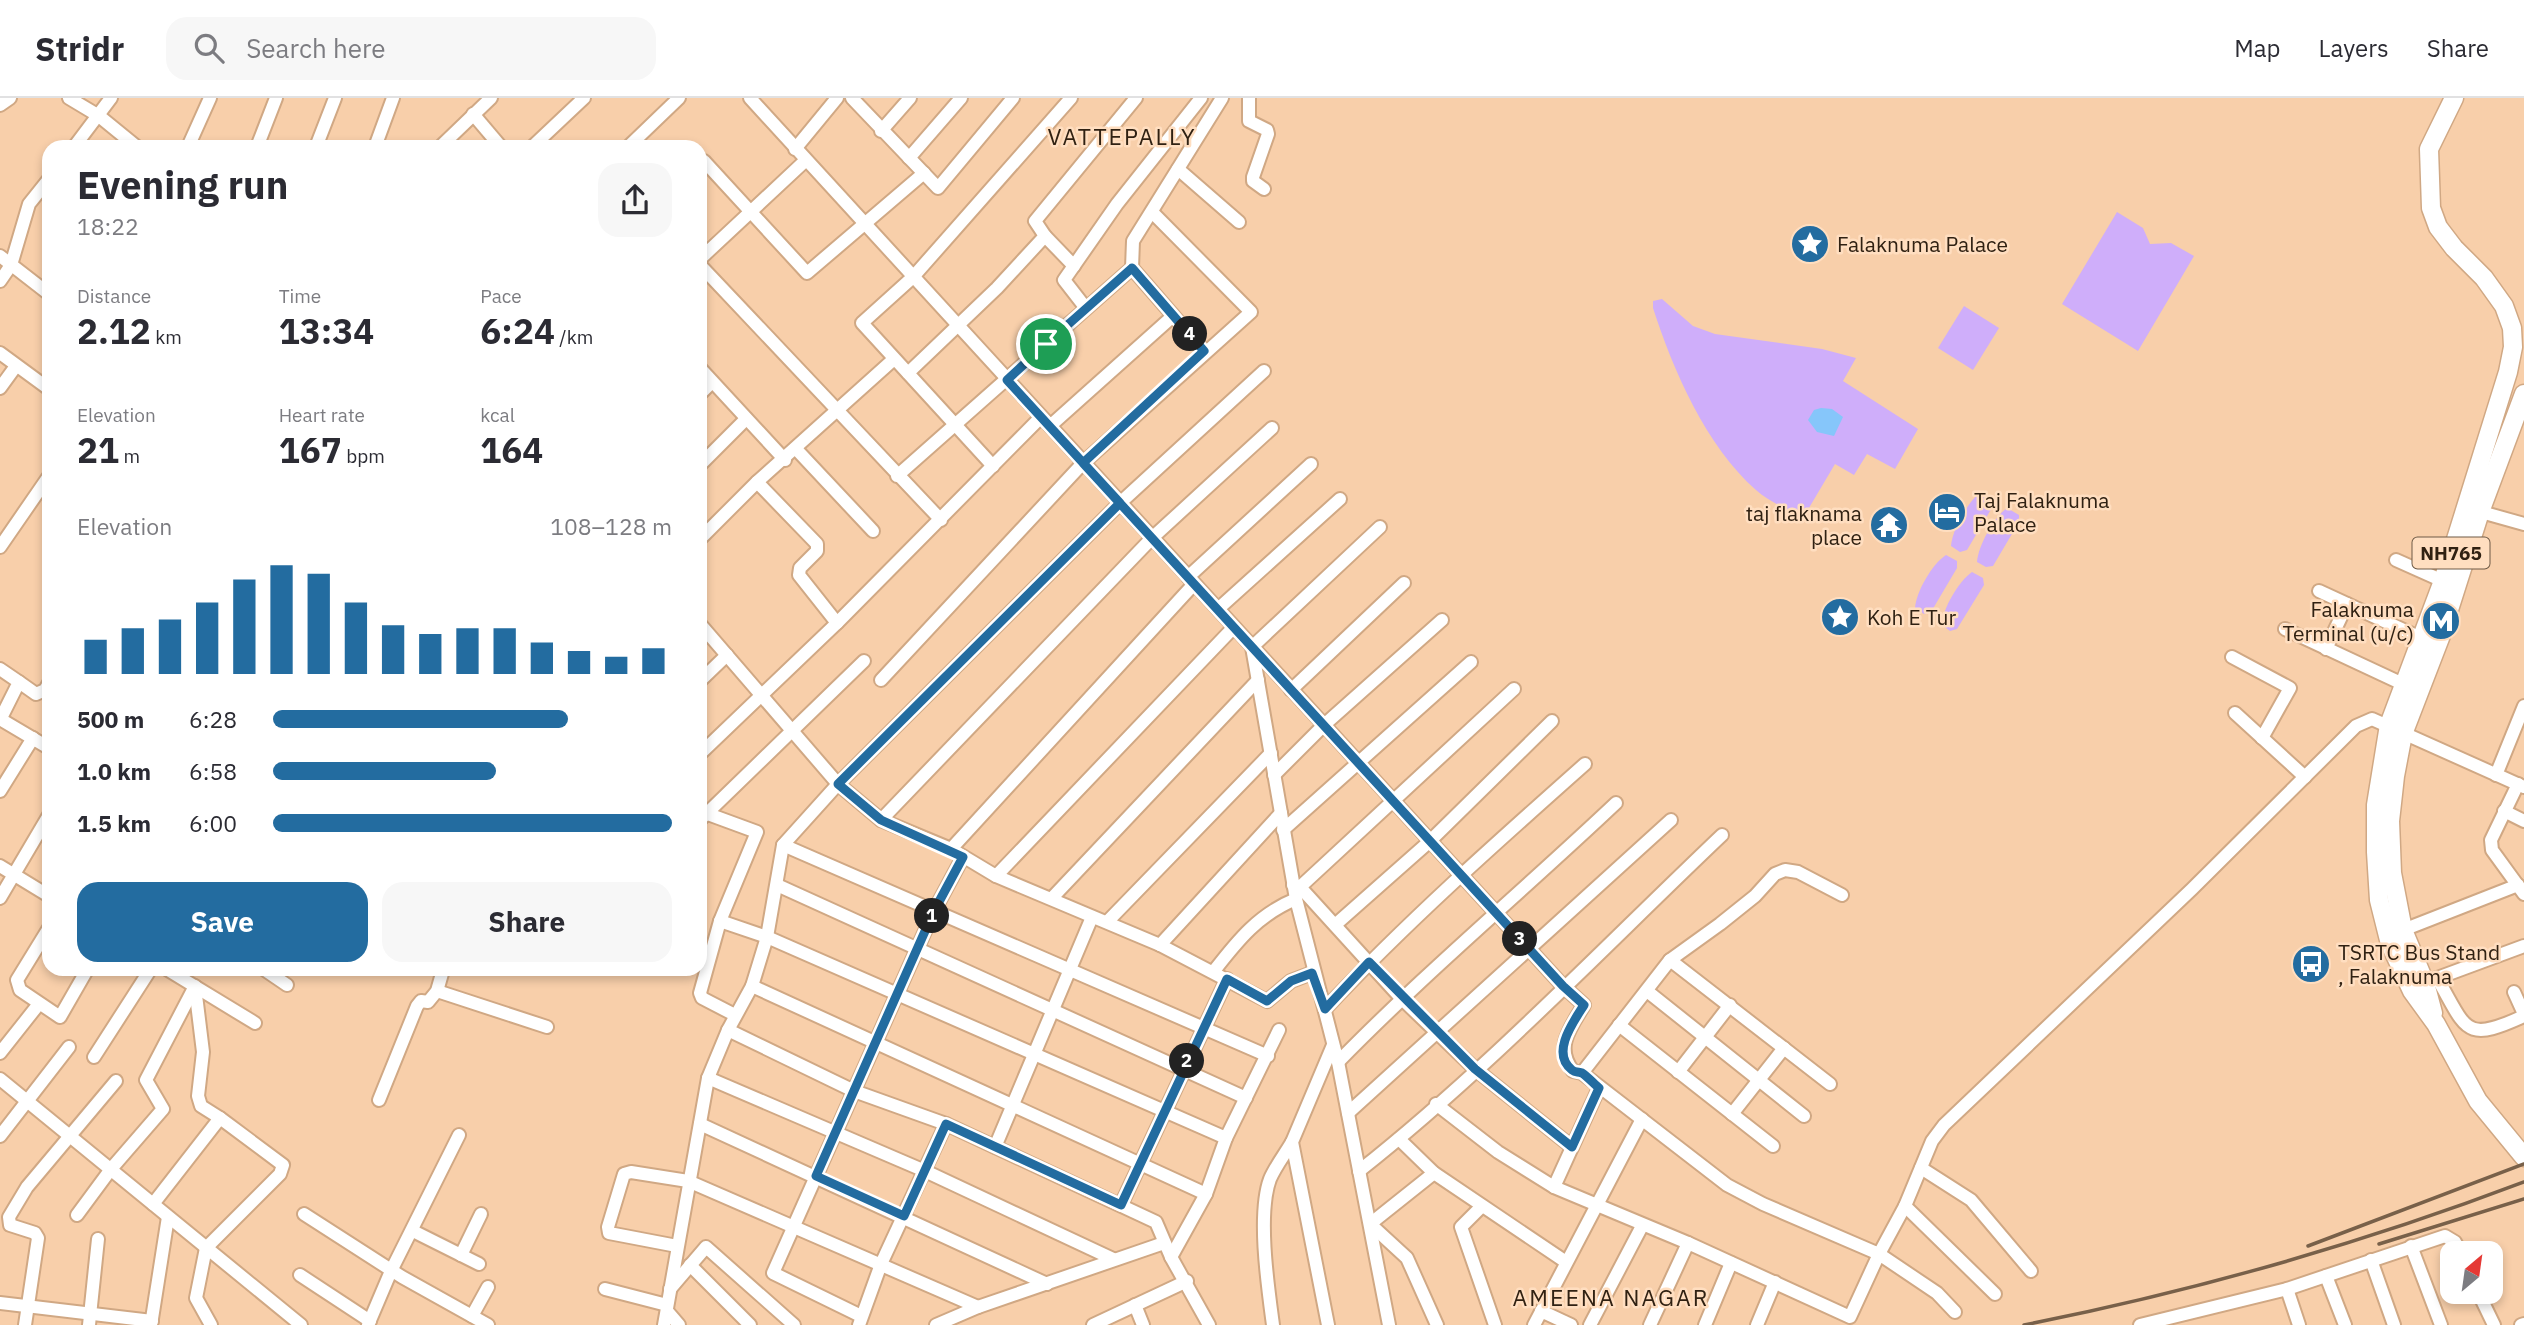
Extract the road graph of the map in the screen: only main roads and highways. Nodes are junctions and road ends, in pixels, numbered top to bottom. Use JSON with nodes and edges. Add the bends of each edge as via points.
{"nodes":[{"id":1,"x":2454,"y":98,"type":"edge"},
{"id":2,"x":2524,"y":394,"type":"edge"},
{"id":3,"x":2473,"y":509,"type":"junction"},
{"id":4,"x":2396,"y":730,"type":"junction"},
{"id":5,"x":2384,"y":851,"type":"junction"},
{"id":6,"x":2436,"y":1024,"type":"junction"},
{"id":7,"x":2524,"y":1157,"type":"edge"}],
"edges":[{"from":1,"to":3,"type":"highway","number":"NH765","via":[[2429,149],[2431,208],[2438,227],[2504,306],[2513,347]]},
{"from":2,"to":3,"type":"highway","number":"NH765"},
{"from":3,"to":4,"type":"highway","number":"NH765","via":[[2405,685]]},
{"from":3,"to":4,"type":"highway","number":"NH765","via":[[2440,638]]},
{"from":4,"to":5,"type":"highway","number":"NH765","via":[[2395,776]]},
{"from":5,"to":6,"type":"highway","number":"NH765","via":[[2403,930],[2431,980]]},
{"from":5,"to":6,"type":"highway","number":"NH765","via":[[2379,901],[2390,944]]},
{"from":6,"to":7,"type":"highway","number":"NH765","via":[[2478,1101]]}]}
